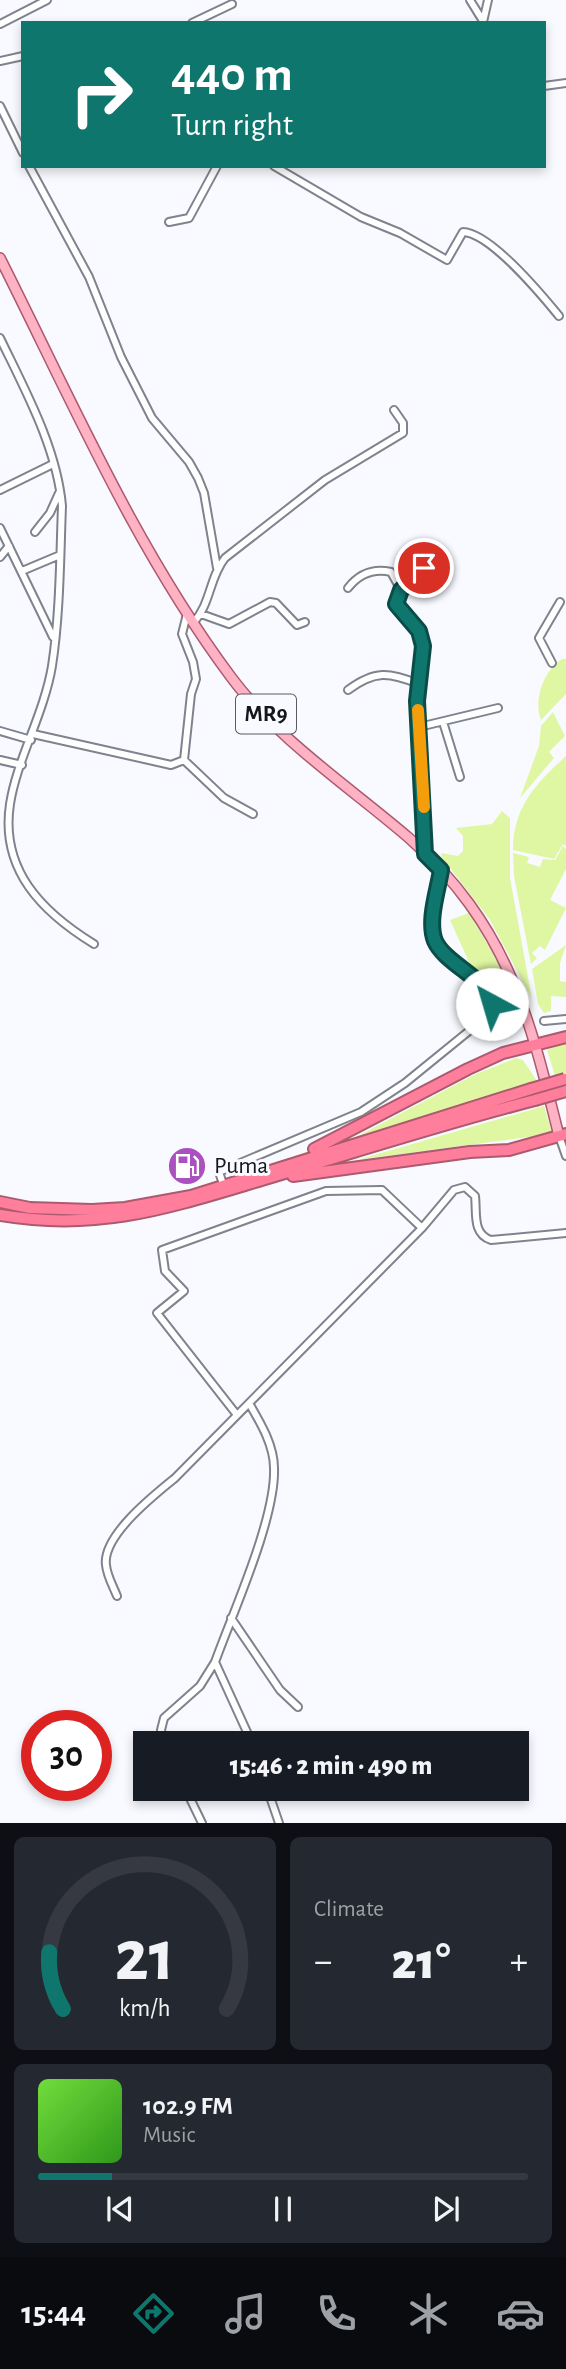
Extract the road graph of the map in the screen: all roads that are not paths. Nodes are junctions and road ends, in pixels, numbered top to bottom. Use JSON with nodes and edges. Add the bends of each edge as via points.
{"nodes":[{"id":1,"x":47,"y":0,"type":"edge"},
{"id":2,"x":470,"y":0,"type":"edge"},
{"id":3,"x":488,"y":0,"type":"edge"},
{"id":4,"x":232,"y":4,"type":"dead end"},
{"id":5,"x":196,"y":21,"type":"edge"},
{"id":6,"x":482,"y":21,"type":"edge"},
{"id":7,"x":483,"y":21,"type":"edge"},
{"id":8,"x":0,"y":24,"type":"edge"},
{"id":9,"x":21,"y":56,"type":"edge"},
{"id":10,"x":0,"y":61,"type":"edge"},
{"id":11,"x":566,"y":83,"type":"edge"},
{"id":12,"x":546,"y":86,"type":"edge"},
{"id":13,"x":0,"y":106,"type":"edge"},
{"id":14,"x":21,"y":149,"type":"edge"},
{"id":15,"x":30,"y":168,"type":"edge"},
{"id":16,"x":215,"y":168,"type":"edge"},
{"id":17,"x":277,"y":168,"type":"edge"},
{"id":18,"x":169,"y":222,"type":"dead end"},
{"id":19,"x":0,"y":258,"type":"edge"},
{"id":20,"x":559,"y":316,"type":"dead end"},
{"id":21,"x":0,"y":338,"type":"edge"},
{"id":22,"x":394,"y":410,"type":"dead end"},
{"id":23,"x":53,"y":464,"type":"junction"},
{"id":24,"x":61,"y":488,"type":"junction"},
{"id":25,"x":0,"y":490,"type":"edge"},
{"id":26,"x":0,"y":528,"type":"edge"},
{"id":27,"x":35,"y":532,"type":"dead end"},
{"id":28,"x":9,"y":546,"type":"junction"},
{"id":29,"x":433,"y":550,"type":"dead end"},
{"id":30,"x":60,"y":555,"type":"junction"},
{"id":31,"x":0,"y":557,"type":"edge"},
{"id":32,"x":216,"y":568,"type":"junction"},
{"id":33,"x":22,"y":571,"type":"junction"},
{"id":34,"x":348,"y":588,"type":"dead end"},
{"id":35,"x":401,"y":590,"type":"junction"},
{"id":36,"x":560,"y":602,"type":"dead end"},
{"id":37,"x":201,"y":614,"type":"junction"},
{"id":38,"x":190,"y":619,"type":"junction"},
{"id":39,"x":305,"y":622,"type":"dead end"},
{"id":40,"x":54,"y":638,"type":"junction"},
{"id":41,"x":552,"y":663,"type":"dead end"},
{"id":42,"x":419,"y":684,"type":"junction"},
{"id":43,"x":348,"y":690,"type":"dead end"},
{"id":44,"x":498,"y":708,"type":"dead end"},
{"id":45,"x":443,"y":722,"type":"junction"},
{"id":46,"x":419,"y":727,"type":"junction"},
{"id":47,"x":0,"y":731,"type":"edge"},
{"id":48,"x":32,"y":737,"type":"junction"},
{"id":49,"x":0,"y":760,"type":"edge"},
{"id":50,"x":184,"y":760,"type":"junction"},
{"id":51,"x":22,"y":765,"type":"junction"},
{"id":52,"x":460,"y":777,"type":"dead end"},
{"id":53,"x":253,"y":814,"type":"dead end"},
{"id":54,"x":425,"y":854,"type":"junction"},
{"id":55,"x":441,"y":870,"type":"junction"},
{"id":56,"x":94,"y":944,"type":"dead end"},
{"id":57,"x":566,"y":1019,"type":"edge"},
{"id":58,"x":544,"y":1021,"type":"dead end"},
{"id":59,"x":566,"y":1037,"type":"edge"},
{"id":60,"x":537,"y":1044,"type":"junction"},
{"id":61,"x":566,"y":1079,"type":"edge"},
{"id":62,"x":566,"y":1091,"type":"edge"},
{"id":63,"x":533,"y":1095,"type":"junction"},
{"id":64,"x":563,"y":1135,"type":"edge"},
{"id":65,"x":566,"y":1156,"type":"edge"},
{"id":66,"x":253,"y":1158,"type":"junction"},
{"id":67,"x":261,"y":1176,"type":"junction"},
{"id":68,"x":223,"y":1184,"type":"junction"},
{"id":69,"x":0,"y":1202,"type":"edge"},
{"id":70,"x":0,"y":1215,"type":"edge"},
{"id":71,"x":422,"y":1228,"type":"junction"},
{"id":72,"x":566,"y":1233,"type":"edge"},
{"id":73,"x":249,"y":1403,"type":"junction"},
{"id":74,"x":237,"y":1415,"type":"junction"},
{"id":75,"x":117,"y":1596,"type":"dead end"},
{"id":76,"x":232,"y":1618,"type":"junction"},
{"id":77,"x":215,"y":1662,"type":"junction"},
{"id":78,"x":298,"y":1707,"type":"dead end"},
{"id":79,"x":161,"y":1731,"type":"edge"},
{"id":80,"x":247,"y":1731,"type":"edge"},
{"id":81,"x":191,"y":1801,"type":"edge"},
{"id":82,"x":271,"y":1801,"type":"edge"},
{"id":83,"x":202,"y":1823,"type":"edge"},
{"id":84,"x":279,"y":1823,"type":"edge"}],
"edges":[{"from":1,"to":8,"type":"street"},
{"from":2,"to":6,"type":"street"},
{"from":3,"to":7,"type":"street"},
{"from":4,"to":5,"type":"street"},
{"from":9,"to":10,"type":"street"},
{"from":11,"to":12,"type":"street"},
{"from":13,"to":14,"type":"street"},
{"from":15,"to":32,"type":"street","via":[[89,277],[152,418],[198,478]]},
{"from":16,"to":18,"type":"street","via":[[189,218]]},
{"from":17,"to":20,"type":"street","via":[[447,260],[463,232],[475,234],[525,277]]},
{"from":19,"to":38,"type":"main road","number":"MR9","via":[[120,503]]},
{"from":21,"to":23,"type":"street","via":[[35,411]]},
{"from":22,"to":32,"type":"street","via":[[403,423],[403,433],[325,480]]},
{"from":23,"to":24,"type":"street"},
{"from":23,"to":25,"type":"street"},
{"from":24,"to":27,"type":"street"},
{"from":24,"to":30,"type":"street"},
{"from":26,"to":28,"type":"street"},
{"from":28,"to":31,"type":"street"},
{"from":28,"to":33,"type":"street"},
{"from":29,"to":35,"type":"street","via":[[432,557]]},
{"from":30,"to":33,"type":"street"},
{"from":30,"to":40,"type":"street"},
{"from":32,"to":37,"type":"street"},
{"from":33,"to":40,"type":"street"},
{"from":34,"to":35,"type":"street","via":[[356,577],[382,570],[391,572]]},
{"from":35,"to":42,"type":"street","via":[[396,604],[419,631],[423,646]]},
{"from":36,"to":41,"type":"street","via":[[539,638]]},
{"from":37,"to":38,"type":"street"},
{"from":37,"to":39,"type":"street","via":[[229,624],[270,602],[297,625]]},
{"from":38,"to":50,"type":"street","via":[[182,634],[196,679]]},
{"from":38,"to":54,"type":"main road","number":"MR9","via":[[233,680],[288,737]]},
{"from":40,"to":48,"type":"street"},
{"from":42,"to":43,"type":"street","via":[[383,674],[366,676]]},
{"from":42,"to":46,"type":"street"},
{"from":44,"to":45,"type":"street"},
{"from":45,"to":46,"type":"street"},
{"from":45,"to":52,"type":"street"},
{"from":46,"to":54,"type":"street"},
{"from":47,"to":48,"type":"street"},
{"from":48,"to":50,"type":"street","via":[[172,765]]},
{"from":48,"to":51,"type":"street"},
{"from":49,"to":51,"type":"street"},
{"from":50,"to":53,"type":"street","via":[[224,799]]},
{"from":51,"to":56,"type":"street","via":[[10,802],[8,835],[13,856],[28,887],[50,915]]},
{"from":54,"to":55,"type":"main road","number":"MR9"},
{"from":55,"to":60,"type":"main road","number":"MR9","via":[[480,916],[504,958]]},
{"from":55,"to":66,"type":"street","via":[[435,940],[442,952],[488,990],[492,1004],[485,1017],[405,1083],[361,1112]]},
{"from":57,"to":58,"type":"street"},
{"from":59,"to":60,"type":"highway"},
{"from":60,"to":64,"type":"main road","number":"MR9"},
{"from":60,"to":67,"type":"highway","via":[[468,1069]]},
{"from":61,"to":63,"type":"highway","bridge":true},
{"from":62,"to":63,"type":"highway","bridge":true},
{"from":63,"to":67,"type":"highway"},
{"from":64,"to":65,"type":"street"},
{"from":64,"to":67,"type":"highway","via":[[509,1150]]},
{"from":66,"to":67,"type":"street"},
{"from":66,"to":68,"type":"street","via":[[219,1172]]},
{"from":67,"to":68,"type":"highway"},
{"from":67,"to":70,"type":"highway","via":[[192,1203],[126,1217],[58,1220]]},
{"from":68,"to":69,"type":"highway","via":[[191,1196],[125,1208],[61,1210]]},
{"from":71,"to":72,"type":"street","via":[[454,1190],[464,1187],[475,1196],[482,1237]]},
{"from":71,"to":73,"type":"street"},
{"from":71,"to":74,"type":"street","via":[[382,1190],[326,1191],[162,1250],[165,1271],[184,1291],[157,1313]]},
{"from":73,"to":74,"type":"street"},
{"from":73,"to":76,"type":"street","via":[[265,1433],[275,1467],[255,1555]]},
{"from":74,"to":75,"type":"street","via":[[111,1541],[106,1565]]},
{"from":76,"to":77,"type":"street"},
{"from":76,"to":78,"type":"street","via":[[280,1690]]},
{"from":77,"to":79,"type":"street","via":[[200,1686],[164,1718]]},
{"from":77,"to":80,"type":"street"},
{"from":81,"to":83,"type":"street"},
{"from":82,"to":84,"type":"street"}]}
